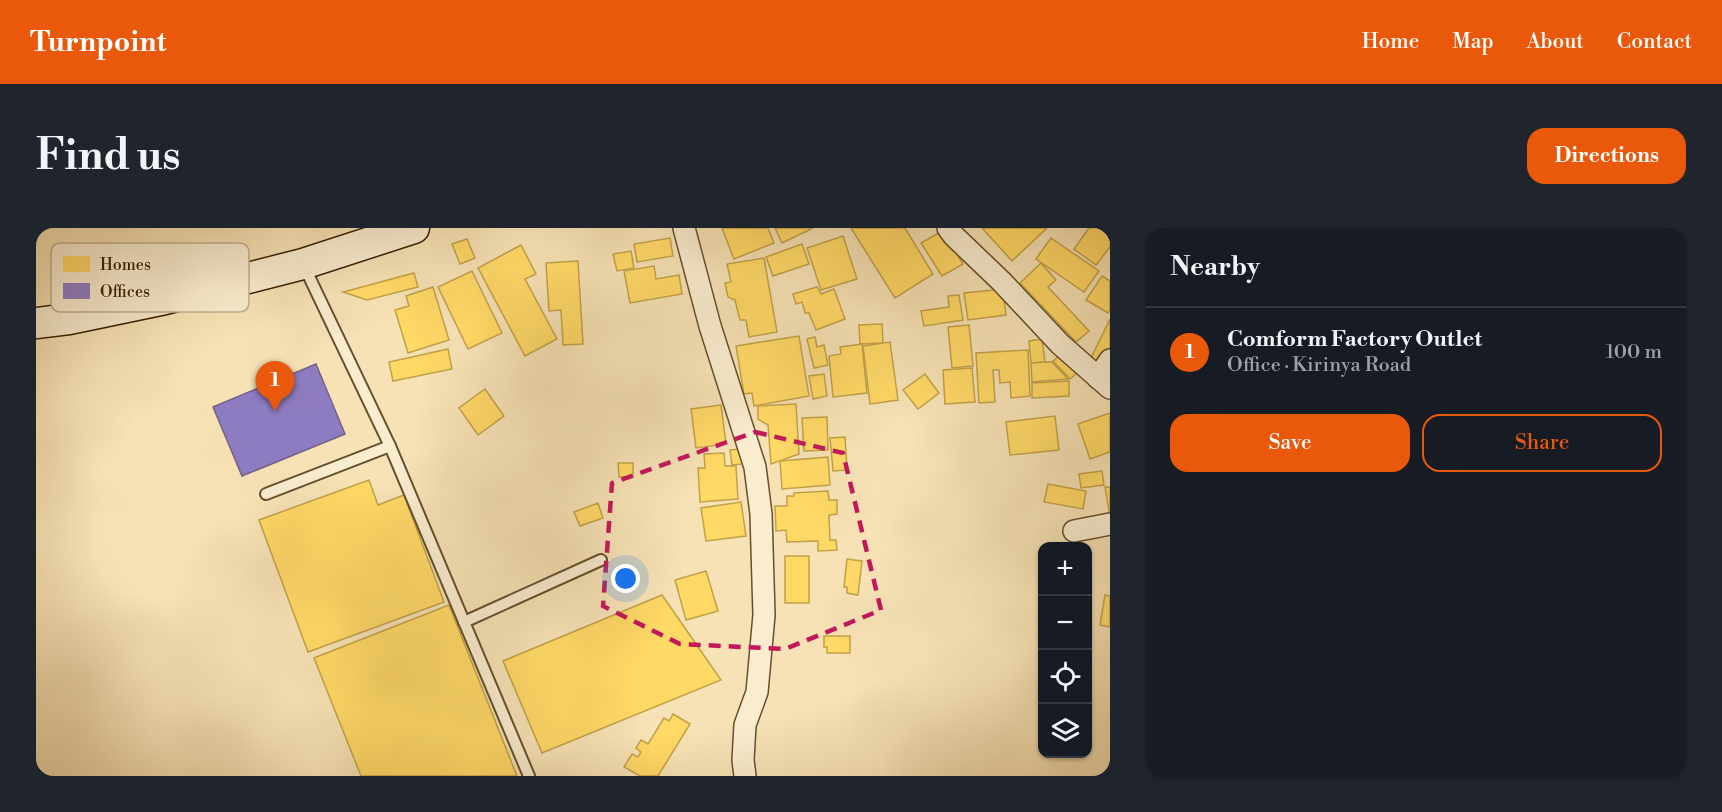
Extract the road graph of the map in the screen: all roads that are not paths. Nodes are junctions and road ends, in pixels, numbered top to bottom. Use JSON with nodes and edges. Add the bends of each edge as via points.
{"nodes":[{"id":1,"x":414,"y":228,"type":"edge"},
{"id":2,"x":684,"y":228,"type":"edge"},
{"id":3,"x":948,"y":228,"type":"edge"},
{"id":4,"x":303,"y":264,"type":"junction"},
{"id":5,"x":249,"y":277,"type":"edge"},
{"id":6,"x":102,"y":312,"type":"edge"},
{"id":7,"x":36,"y":323,"type":"edge"},
{"id":8,"x":1110,"y":360,"type":"edge"},
{"id":9,"x":1104,"y":383,"type":"edge"},
{"id":10,"x":390,"y":446,"type":"junction"},
{"id":11,"x":266,"y":494,"type":"dead end"},
{"id":12,"x":1110,"y":524,"type":"edge"},
{"id":13,"x":1074,"y":531,"type":"dead end"},
{"id":14,"x":601,"y":560,"type":"dead end"},
{"id":15,"x":464,"y":622,"type":"junction"},
{"id":16,"x":529,"y":776,"type":"edge"},
{"id":17,"x":745,"y":776,"type":"edge"}],
"edges":[{"from":1,"to":4,"type":"main road"},
{"from":2,"to":17,"type":"street","via":[[755,467],[761,514],[764,615],[757,692],[746,725]]},
{"from":3,"to":9,"type":"street","via":[[1059,344]]},
{"from":4,"to":5,"type":"main road"},
{"from":4,"to":10,"type":"lane"},
{"from":6,"to":7,"type":"main road"},
{"from":8,"to":9,"type":"street"},
{"from":10,"to":11,"type":"lane"},
{"from":10,"to":15,"type":"lane"},
{"from":12,"to":13,"type":"street"},
{"from":14,"to":15,"type":"lane"},
{"from":15,"to":16,"type":"lane"}]}
